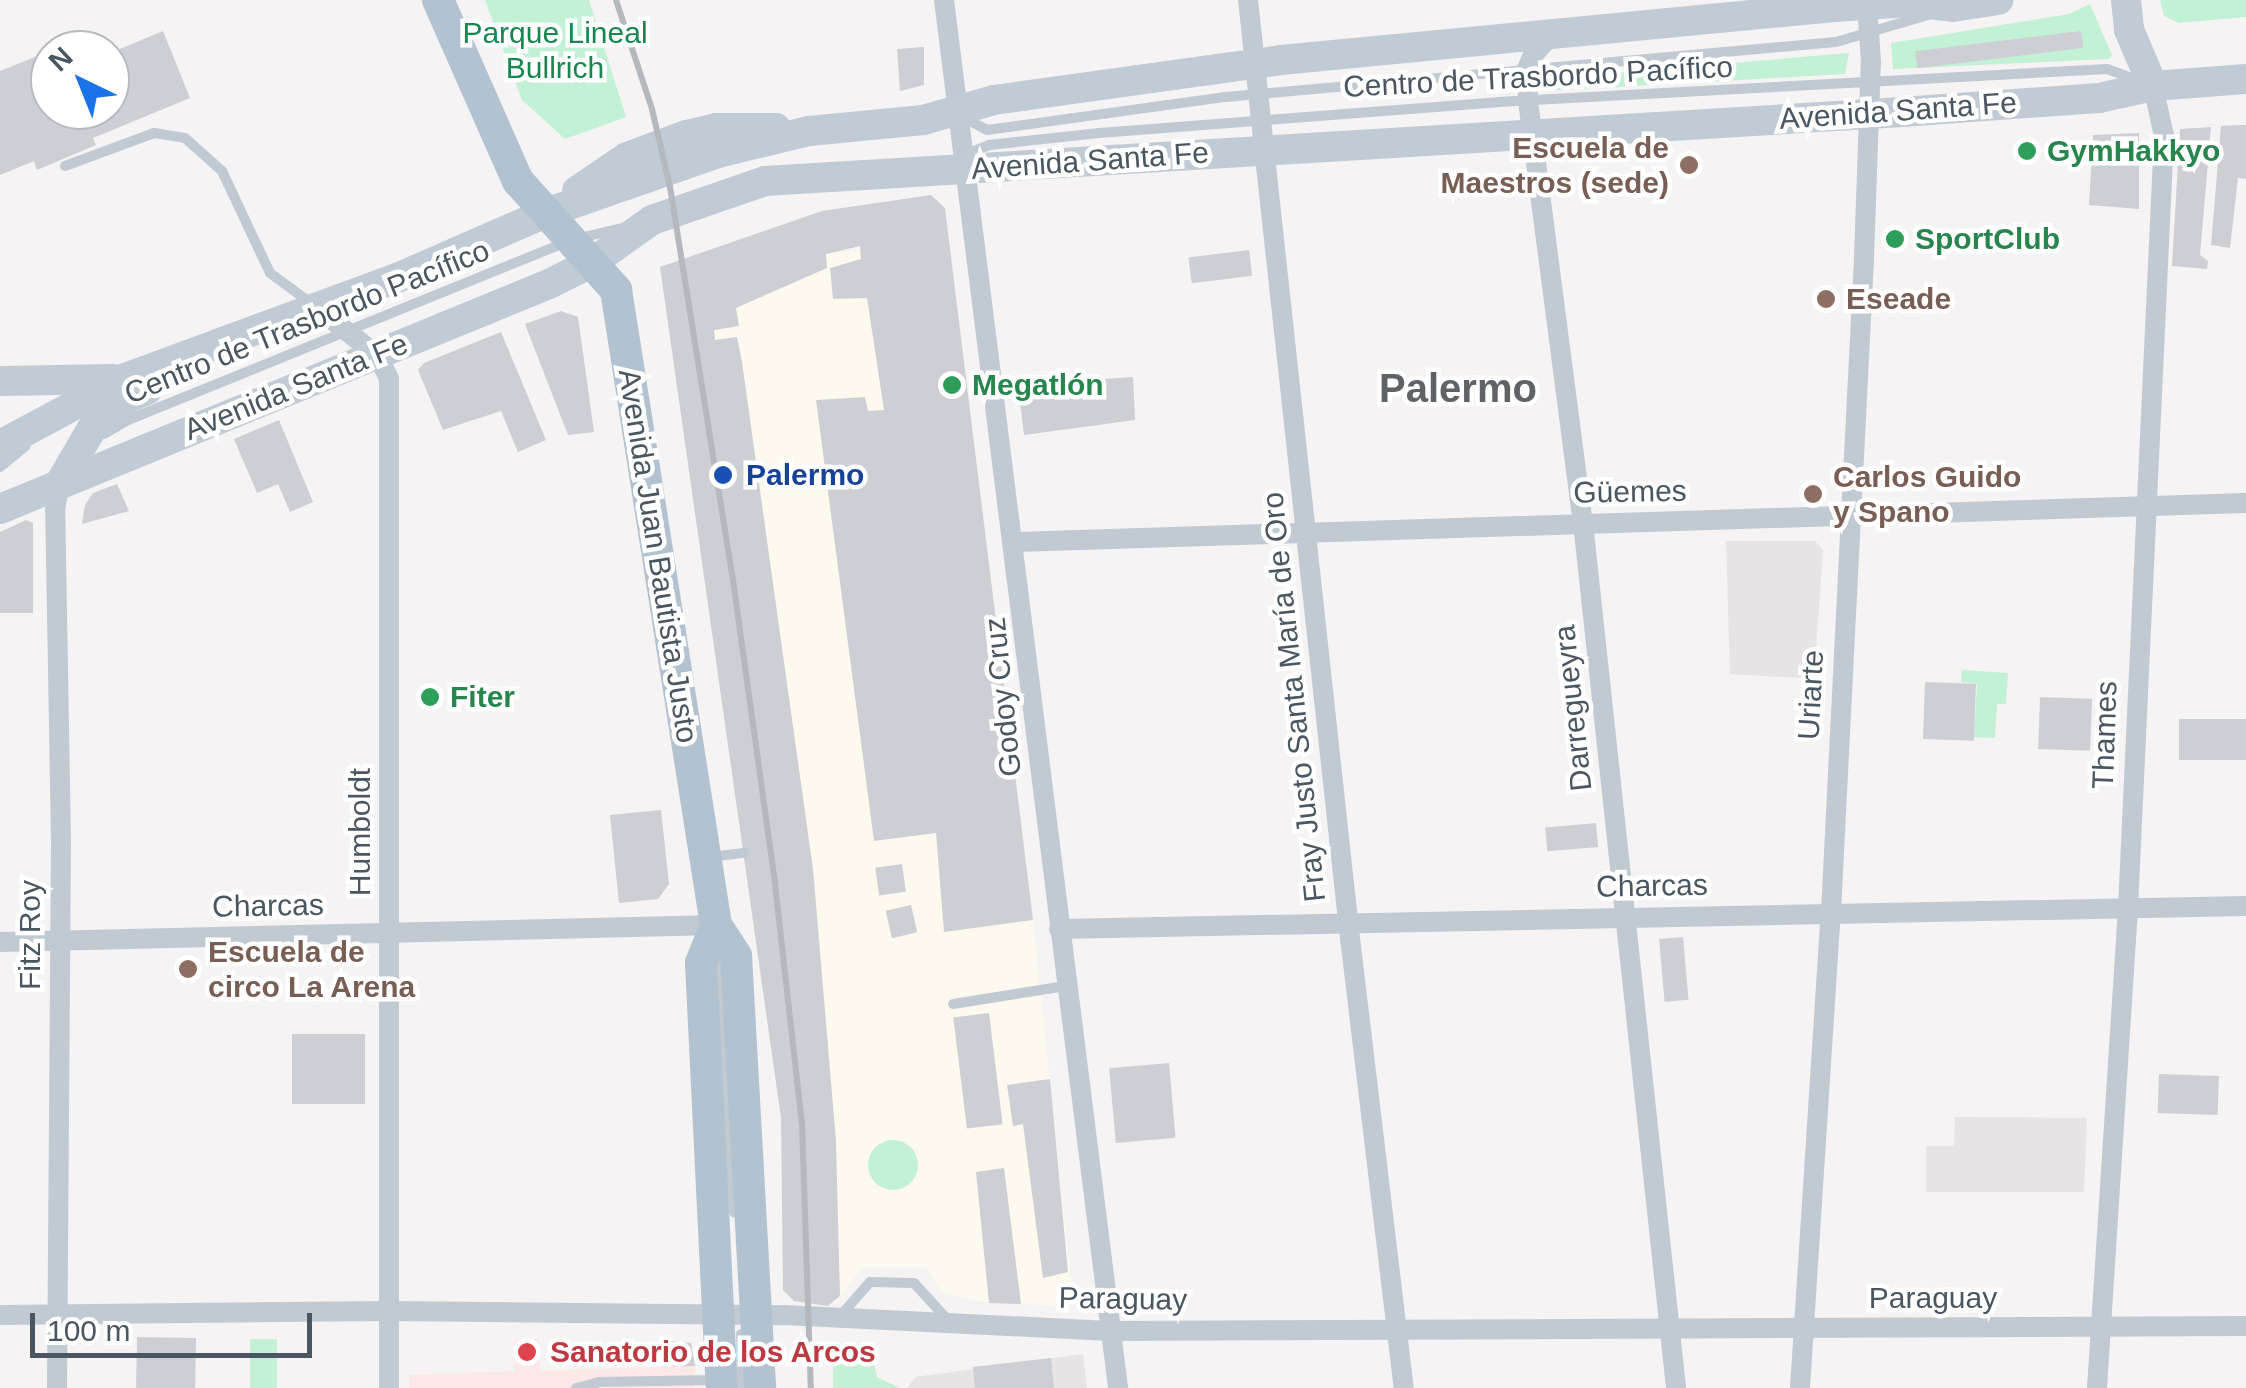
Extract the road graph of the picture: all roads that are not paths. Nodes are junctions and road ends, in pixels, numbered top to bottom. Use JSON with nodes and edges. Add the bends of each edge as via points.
{"nodes":[{"id":1,"x":438,"y":0,"type":"edge"},
{"id":2,"x":944,"y":0,"type":"edge"},
{"id":3,"x":1248,"y":0,"type":"edge"},
{"id":4,"x":1998,"y":0,"type":"edge"},
{"id":5,"x":2126,"y":0,"type":"edge"},
{"id":6,"x":1868,"y":19,"type":"junction"},
{"id":7,"x":1553,"y":32,"type":"junction"},
{"id":8,"x":1256,"y":63,"type":"junction"},
{"id":9,"x":1526,"y":71,"type":"junction"},
{"id":10,"x":2246,"y":79,"type":"edge"},
{"id":11,"x":1870,"y":82,"type":"junction"},
{"id":12,"x":2153,"y":86,"type":"junction"},
{"id":13,"x":1259,"y":95,"type":"junction"},
{"id":14,"x":1528,"y":101,"type":"junction"},
{"id":15,"x":1870,"y":113,"type":"junction"},
{"id":16,"x":956,"y":114,"type":"junction"},
{"id":17,"x":1264,"y":134,"type":"junction"},
{"id":18,"x":1533,"y":134,"type":"junction"},
{"id":19,"x":963,"y":162,"type":"junction"},
{"id":20,"x":64,"y":166,"type":"dead end"},
{"id":21,"x":546,"y":213,"type":"junction"},
{"id":22,"x":582,"y":251,"type":"junction"},
{"id":23,"x":317,"y":308,"type":"junction"},
{"id":24,"x":349,"y":332,"type":"junction"},
{"id":25,"x":230,"y":343,"type":"junction"},
{"id":26,"x":378,"y":355,"type":"junction"},
{"id":27,"x":126,"y":378,"type":"junction"},
{"id":28,"x":0,"y":381,"type":"edge"},
{"id":29,"x":68,"y":409,"type":"junction"},
{"id":30,"x":0,"y":444,"type":"edge"},
{"id":31,"x":76,"y":451,"type":"junction"},
{"id":32,"x":0,"y":467,"type":"edge"},
{"id":33,"x":60,"y":483,"type":"junction"},
{"id":34,"x":2246,"y":503,"type":"edge"},
{"id":35,"x":2145,"y":506,"type":"junction"},
{"id":36,"x":0,"y":508,"type":"edge"},
{"id":37,"x":1850,"y":516,"type":"junction"},
{"id":38,"x":1583,"y":523,"type":"junction"},
{"id":39,"x":1307,"y":532,"type":"junction"},
{"id":40,"x":1015,"y":542,"type":"junction"},
{"id":41,"x":744,"y":853,"type":"dead end"},
{"id":42,"x":706,"y":858,"type":"junction"},
{"id":43,"x":2246,"y":906,"type":"edge"},
{"id":44,"x":2128,"y":908,"type":"junction"},
{"id":45,"x":1832,"y":912,"type":"junction"},
{"id":46,"x":1626,"y":916,"type":"junction"},
{"id":47,"x":1348,"y":922,"type":"junction"},
{"id":48,"x":716,"y":925,"type":"junction"},
{"id":49,"x":1059,"y":929,"type":"junction"},
{"id":50,"x":390,"y":933,"type":"junction"},
{"id":51,"x":60,"y":941,"type":"junction"},
{"id":52,"x":0,"y":942,"type":"edge"},
{"id":53,"x":1066,"y":986,"type":"junction"},
{"id":54,"x":954,"y":1004,"type":"dead end"},
{"id":55,"x":734,"y":1219,"type":"dead end"},
{"id":56,"x":389,"y":1311,"type":"junction"},
{"id":57,"x":740,"y":1313,"type":"junction"},
{"id":58,"x":0,"y":1315,"type":"edge"},
{"id":59,"x":58,"y":1316,"type":"junction"},
{"id":60,"x":838,"y":1318,"type":"junction"},
{"id":61,"x":952,"y":1324,"type":"junction"},
{"id":62,"x":2246,"y":1326,"type":"edge"},
{"id":63,"x":1804,"y":1327,"type":"junction"},
{"id":64,"x":1670,"y":1328,"type":"junction"},
{"id":65,"x":2100,"y":1328,"type":"junction"},
{"id":66,"x":1398,"y":1329,"type":"junction"},
{"id":67,"x":1110,"y":1331,"type":"junction"},
{"id":68,"x":729,"y":1386,"type":"edge"},
{"id":69,"x":56,"y":1388,"type":"edge"},
{"id":70,"x":389,"y":1388,"type":"edge"},
{"id":71,"x":576,"y":1388,"type":"edge"},
{"id":72,"x":760,"y":1388,"type":"edge"},
{"id":73,"x":1118,"y":1388,"type":"edge"},
{"id":74,"x":1404,"y":1388,"type":"edge"},
{"id":75,"x":1676,"y":1388,"type":"edge"},
{"id":76,"x":1800,"y":1388,"type":"edge"},
{"id":77,"x":2097,"y":1388,"type":"edge"}],
"edges":[{"from":1,"to":21,"type":"main road","name":"Avenida Juan Bautista Justo","via":[[509,163]]},
{"from":2,"to":16,"type":"street","name":"Godoy Cruz"},
{"from":3,"to":8,"type":"street","name":"Fray Justo Santa María de Oro"},
{"from":4,"to":6,"type":"main road","name":"Avenida Santa Fe","via":[[1953,7],[1910,2]]},
{"from":5,"to":12,"type":"main road","via":[[2129,30]]},
{"from":6,"to":7,"type":"main road","name":"Avenida Santa Fe"},
{"from":6,"to":9,"type":"lane","name":"Centro de Trasbordo Pacífico","via":[[1836,42]]},
{"from":6,"to":11,"type":"street","name":"Uriarte"},
{"from":7,"to":8,"type":"main road","name":"Avenida Santa Fe"},
{"from":7,"to":9,"type":"street"},
{"from":8,"to":13,"type":"street","name":"Fray Justo Santa María de Oro"},
{"from":8,"to":16,"type":"main road","name":"Avenida Santa Fe","via":[[994,100]]},
{"from":9,"to":13,"type":"lane","name":"Centro de Trasbordo Pacífico"},
{"from":9,"to":14,"type":"street","name":"Darregueyra"},
{"from":10,"to":12,"type":"main road","name":"Avenida Santa Fe"},
{"from":11,"to":12,"type":"lane","name":"Centro de Trasbordo Pacífico","via":[[2106,69]]},
{"from":11,"to":14,"type":"lane","name":"Centro de Trasbordo Pacífico"},
{"from":11,"to":15,"type":"street","name":"Uriarte"},
{"from":12,"to":15,"type":"main road","name":"Avenida Santa Fe","via":[[2099,98]]},
{"from":12,"to":35,"type":"street","name":"Thames","via":[[2164,136]]},
{"from":13,"to":16,"type":"lane","name":"Centro de Trasbordo Pacífico","via":[[987,130]]},
{"from":13,"to":17,"type":"street","name":"Fray Justo Santa María de Oro"},
{"from":14,"to":17,"type":"lane","name":"Centro de Trasbordo Pacífico"},
{"from":14,"to":18,"type":"street","name":"Darregueyra"},
{"from":15,"to":18,"type":"main road","name":"Avenida Santa Fe"},
{"from":15,"to":37,"type":"street","name":"Uriarte"},
{"from":16,"to":19,"type":"street","name":"Godoy Cruz"},
{"from":16,"to":21,"type":"main road","name":"Avenida Santa Fe","via":[[809,131],[718,152]]},
{"from":17,"to":18,"type":"main road","name":"Avenida Santa Fe"},
{"from":17,"to":19,"type":"main road","name":"Avenida Santa Fe"},
{"from":17,"to":39,"type":"street","name":"Fray Justo Santa María de Oro"},
{"from":18,"to":38,"type":"street","name":"Darregueyra"},
{"from":19,"to":22,"type":"main road","name":"Avenida Santa Fe","via":[[765,182]]},
{"from":19,"to":40,"type":"street","name":"Godoy Cruz"},
{"from":20,"to":23,"type":"lane","via":[[154,133],[185,138],[222,171],[270,273]]},
{"from":21,"to":22,"type":"main road","name":"Avenida Juan Bautista Justo"},
{"from":21,"to":23,"type":"main road","name":"Avenida Santa Fe"},
{"from":22,"to":24,"type":"lane","name":"Centro de Trasbordo Pacífico"},
{"from":22,"to":26,"type":"main road","name":"Avenida Santa Fe"},
{"from":22,"to":42,"type":"main road","name":"Avenida Juan Bautista Justo","via":[[616,290]]},
{"from":23,"to":24,"type":"street"},
{"from":23,"to":25,"type":"main road","name":"Avenida Santa Fe"},
{"from":24,"to":26,"type":"street"},
{"from":24,"to":31,"type":"lane","name":"Centro de Trasbordo Pacífico","via":[[128,420]]},
{"from":25,"to":27,"type":"main road","name":"Avenida Santa Fe"},
{"from":25,"to":31,"type":"main road","via":[[207,366],[104,414]]},
{"from":26,"to":33,"type":"main road","name":"Avenida Santa Fe"},
{"from":26,"to":50,"type":"street","name":"Humboldt","via":[[390,378]]},
{"from":27,"to":28,"type":"main road"},
{"from":27,"to":29,"type":"main road","name":"Avenida Santa Fe"},
{"from":29,"to":30,"type":"main road","name":"Avenida Santa Fe"},
{"from":29,"to":32,"type":"lane"},
{"from":31,"to":33,"type":"main road"},
{"from":31,"to":36,"type":"lane","name":"Centro de Trasbordo Pacífico"},
{"from":33,"to":36,"type":"main road","name":"Avenida Santa Fe"},
{"from":33,"to":51,"type":"street","name":"Fitz Roy"},
{"from":34,"to":35,"type":"street","name":"Güemes"},
{"from":35,"to":37,"type":"street","name":"Güemes"},
{"from":35,"to":44,"type":"street","name":"Thames"},
{"from":37,"to":38,"type":"street","name":"Güemes"},
{"from":37,"to":45,"type":"street","name":"Uriarte"},
{"from":38,"to":39,"type":"street","name":"Güemes"},
{"from":38,"to":46,"type":"street","name":"Darregueyra"},
{"from":39,"to":40,"type":"street","name":"Güemes"},
{"from":39,"to":47,"type":"street","name":"Fray Justo Santa María de Oro"},
{"from":40,"to":49,"type":"street","name":"Godoy Cruz"},
{"from":41,"to":42,"type":"lane"},
{"from":42,"to":48,"type":"main road","name":"Avenida Juan Bautista Justo"},
{"from":43,"to":44,"type":"street","name":"Charcas"},
{"from":44,"to":45,"type":"street","name":"Charcas"},
{"from":44,"to":65,"type":"street","name":"Thames"},
{"from":45,"to":46,"type":"street","name":"Charcas"},
{"from":45,"to":63,"type":"street","name":"Uriarte"},
{"from":46,"to":47,"type":"street","name":"Charcas"},
{"from":46,"to":64,"type":"street","name":"Darregueyra"},
{"from":47,"to":49,"type":"street","name":"Charcas"},
{"from":47,"to":66,"type":"street","name":"Fray Justo Santa María de Oro"},
{"from":48,"to":50,"type":"street","name":"Charcas"},
{"from":48,"to":55,"type":"lane"},
{"from":48,"to":57,"type":"main road","name":"Avenida Juan Bautista Justo","via":[[736,956]]},
{"from":49,"to":53,"type":"street","name":"Godoy Cruz"},
{"from":50,"to":51,"type":"street","name":"Charcas"},
{"from":50,"to":56,"type":"street","name":"Humboldt"},
{"from":51,"to":52,"type":"street","name":"Charcas"},
{"from":51,"to":59,"type":"street","name":"Fitz Roy"},
{"from":53,"to":54,"type":"lane"},
{"from":53,"to":67,"type":"street","name":"Godoy Cruz"},
{"from":56,"to":57,"type":"street","name":"Paraguay"},
{"from":56,"to":59,"type":"street","name":"Paraguay"},
{"from":56,"to":70,"type":"street","name":"Humboldt"},
{"from":57,"to":60,"type":"street","name":"Paraguay"},
{"from":57,"to":68,"type":"main road","name":"Avenida Juan Bautista Justo"},
{"from":57,"to":72,"type":"main road","name":"Avenida Juan Bautista Justo"},
{"from":58,"to":59,"type":"street","name":"Paraguay"},
{"from":59,"to":69,"type":"street","name":"Fitz Roy"},
{"from":60,"to":61,"type":"street","name":"Paraguay"},
{"from":60,"to":61,"type":"lane","via":[[870,1282],[914,1283]]},
{"from":61,"to":67,"type":"street","name":"Paraguay"},
{"from":62,"to":65,"type":"street","name":"Paraguay"},
{"from":63,"to":64,"type":"street","name":"Paraguay"},
{"from":63,"to":65,"type":"street","name":"Paraguay"},
{"from":63,"to":76,"type":"street","name":"Uriarte"},
{"from":64,"to":66,"type":"street","name":"Paraguay"},
{"from":64,"to":75,"type":"street","name":"Darregueyra"},
{"from":65,"to":77,"type":"street","name":"Thames"},
{"from":66,"to":67,"type":"street","name":"Paraguay"},
{"from":66,"to":74,"type":"street","name":"Fray Justo Santa María de Oro"},
{"from":67,"to":73,"type":"street","name":"Godoy Cruz"},
{"from":68,"to":71,"type":"lane","via":[[600,1382]]}]}
